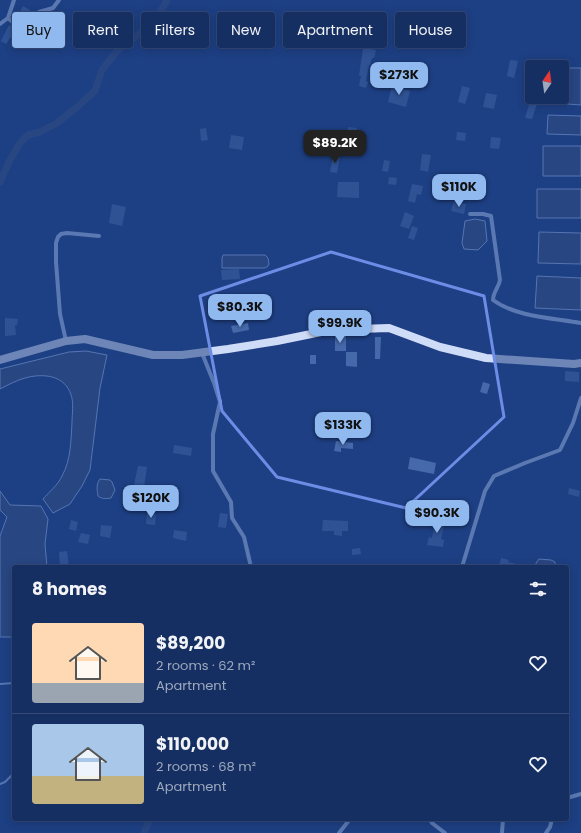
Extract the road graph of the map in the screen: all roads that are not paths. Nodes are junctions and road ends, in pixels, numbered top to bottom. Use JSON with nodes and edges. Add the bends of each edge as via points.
{"nodes":[{"id":1,"x":14,"y":0,"type":"edge"},
{"id":2,"x":59,"y":0,"type":"edge"},
{"id":3,"x":8,"y":18,"type":"junction"},
{"id":4,"x":0,"y":24,"type":"edge"},
{"id":5,"x":470,"y":214,"type":"dead end"},
{"id":6,"x":99,"y":236,"type":"dead end"},
{"id":7,"x":581,"y":322,"type":"edge"},
{"id":8,"x":66,"y":341,"type":"junction"},
{"id":9,"x":202,"y":353,"type":"junction"},
{"id":10,"x":0,"y":360,"type":"edge"},
{"id":11,"x":581,"y":364,"type":"edge"},
{"id":12,"x":581,"y":398,"type":"edge"},
{"id":13,"x":251,"y":565,"type":"edge"},
{"id":14,"x":463,"y":565,"type":"edge"},
{"id":15,"x":581,"y":794,"type":"edge"},
{"id":16,"x":569,"y":797,"type":"edge"},
{"id":17,"x":348,"y":821,"type":"edge"},
{"id":18,"x":431,"y":821,"type":"edge"},
{"id":19,"x":503,"y":821,"type":"edge"},
{"id":20,"x":552,"y":821,"type":"edge"},
{"id":21,"x":339,"y":833,"type":"edge"},
{"id":22,"x":445,"y":833,"type":"edge"},
{"id":23,"x":502,"y":833,"type":"edge"},
{"id":24,"x":546,"y":833,"type":"edge"}],
"edges":[{"from":1,"to":3,"type":"street"},
{"from":2,"to":3,"type":"street","via":[[53,8],[39,12],[24,25],[17,26]]},
{"from":3,"to":4,"type":"street"},
{"from":5,"to":7,"type":"street","via":[[491,216],[500,280],[493,300],[507,308],[533,315]]},
{"from":6,"to":8,"type":"street","via":[[61,234],[56,243],[57,286]]},
{"from":8,"to":9,"type":"street","via":[[85,339],[153,355]]},
{"from":8,"to":10,"type":"street"},
{"from":9,"to":11,"type":"street","via":[[321,332],[389,328],[440,347],[486,358]]},
{"from":9,"to":13,"type":"street","via":[[220,402],[213,434],[213,471],[231,502],[232,518],[244,537]]},
{"from":12,"to":14,"type":"street","via":[[560,450],[494,476],[485,491]]},
{"from":15,"to":16,"type":"street"},
{"from":17,"to":21,"type":"street"},
{"from":18,"to":22,"type":"street"},
{"from":19,"to":23,"type":"street"},
{"from":20,"to":24,"type":"street"}]}
